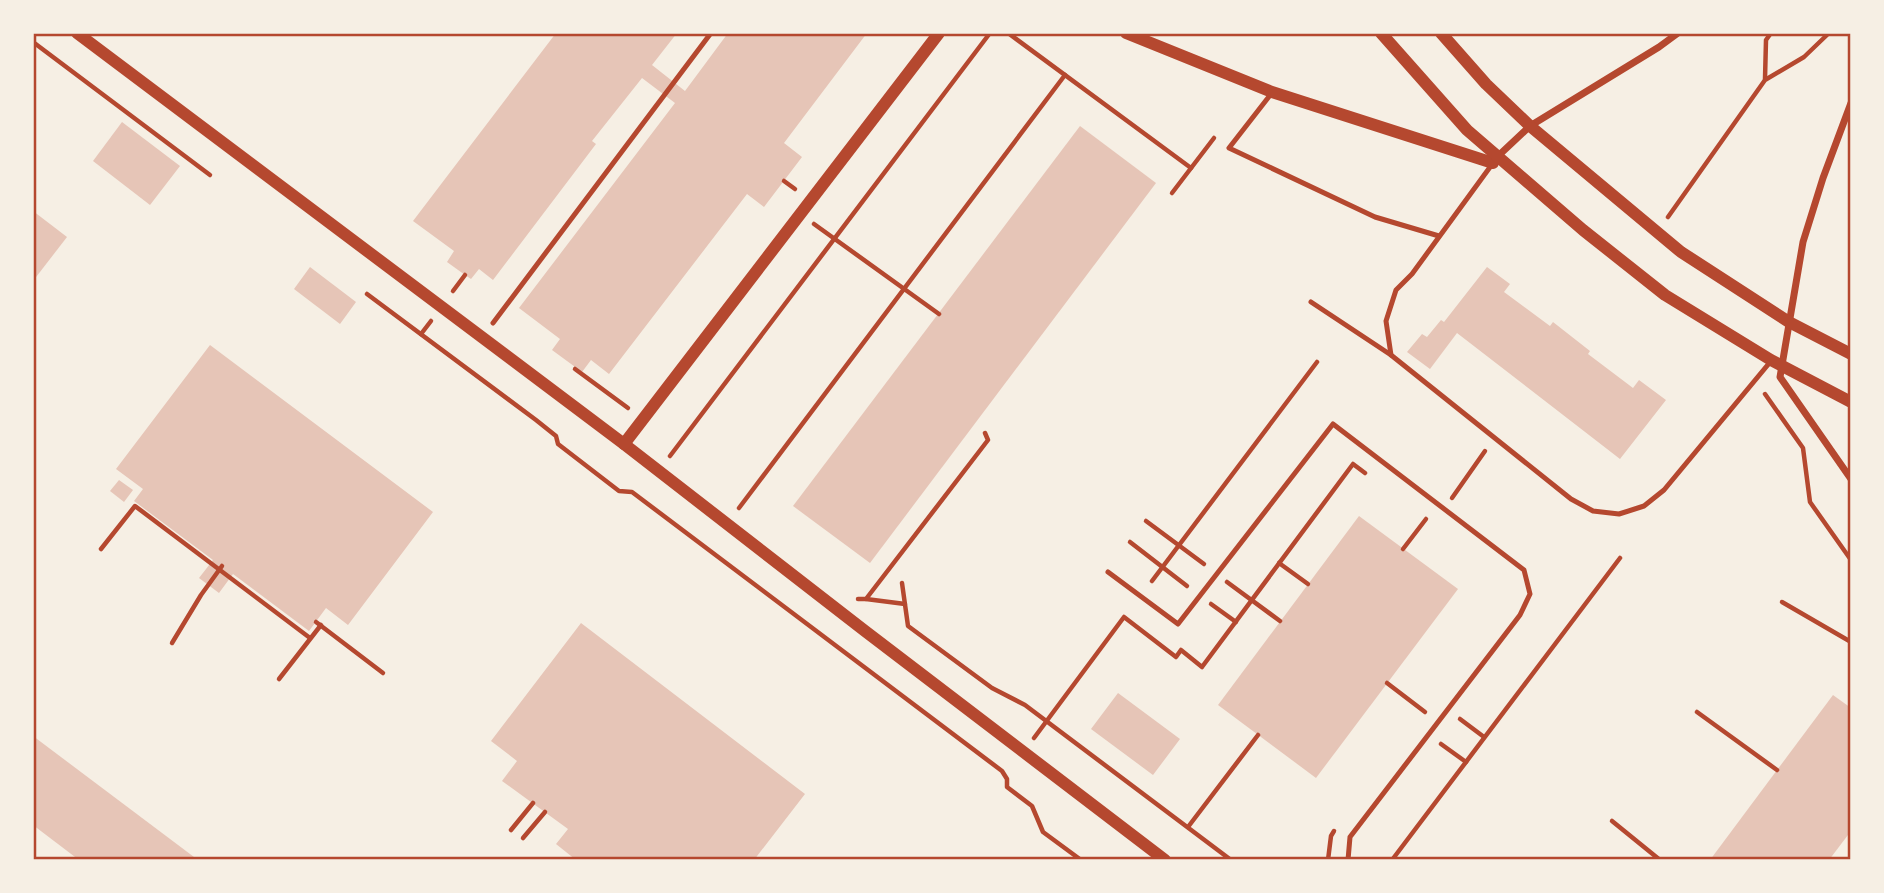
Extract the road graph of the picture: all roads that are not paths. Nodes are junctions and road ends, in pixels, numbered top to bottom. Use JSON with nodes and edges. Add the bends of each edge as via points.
{"nodes":[{"id":1,"x":77,"y":33,"type":"edge"},
{"id":2,"x":711,"y":33,"type":"edge"},
{"id":3,"x":939,"y":33,"type":"edge"},
{"id":4,"x":1126,"y":33,"type":"edge"},
{"id":5,"x":1381,"y":33,"type":"edge"},
{"id":6,"x":1441,"y":33,"type":"edge"},
{"id":7,"x":1678,"y":33,"type":"edge"},
{"id":8,"x":1272,"y":92,"type":"junction"},
{"id":9,"x":1851,"y":103,"type":"edge"},
{"id":10,"x":1530,"y":126,"type":"junction"},
{"id":11,"x":1495,"y":160,"type":"junction"},
{"id":12,"x":1439,"y":236,"type":"junction"},
{"id":13,"x":1311,"y":302,"type":"dead end"},
{"id":14,"x":1789,"y":322,"type":"junction"},
{"id":15,"x":493,"y":323,"type":"dead end"},
{"id":16,"x":1851,"y":354,"type":"edge"},
{"id":17,"x":1391,"y":355,"type":"junction"},
{"id":18,"x":1777,"y":364,"type":"junction"},
{"id":19,"x":1851,"y":402,"type":"edge"},
{"id":20,"x":624,"y":444,"type":"junction"},
{"id":21,"x":1851,"y":479,"type":"edge"},
{"id":22,"x":1108,"y":572,"type":"dead end"},
{"id":23,"x":1165,"y":860,"type":"edge"},
{"id":24,"x":1348,"y":860,"type":"edge"}],
"edges":[{"from":1,"to":20,"type":"street"},
{"from":2,"to":15,"type":"lane"},
{"from":3,"to":20,"type":"street"},
{"from":4,"to":8,"type":"street"},
{"from":5,"to":11,"type":"street"},
{"from":6,"to":10,"type":"street"},
{"from":7,"to":10,"type":"street"},
{"from":8,"to":11,"type":"street"},
{"from":8,"to":12,"type":"lane","via":[[1229,148],[1375,216]]},
{"from":9,"to":14,"type":"street","via":[[1803,242]]},
{"from":10,"to":11,"type":"street"},
{"from":10,"to":14,"type":"street","via":[[1681,252]]},
{"from":11,"to":12,"type":"lane"},
{"from":11,"to":18,"type":"street","via":[[1665,295]]},
{"from":12,"to":17,"type":"lane","via":[[1395,290],[1386,321]]},
{"from":13,"to":17,"type":"lane"},
{"from":14,"to":16,"type":"street"},
{"from":14,"to":18,"type":"street"},
{"from":17,"to":18,"type":"lane","via":[[1570,499],[1593,511],[1619,514],[1644,506],[1664,490],[1755,380]]},
{"from":18,"to":19,"type":"street"},
{"from":18,"to":21,"type":"street","via":[[1780,377]]},
{"from":20,"to":23,"type":"street"},
{"from":22,"to":24,"type":"lane","via":[[1178,624],[1333,424],[1524,570],[1530,594],[1520,615],[1350,837]]}]}
